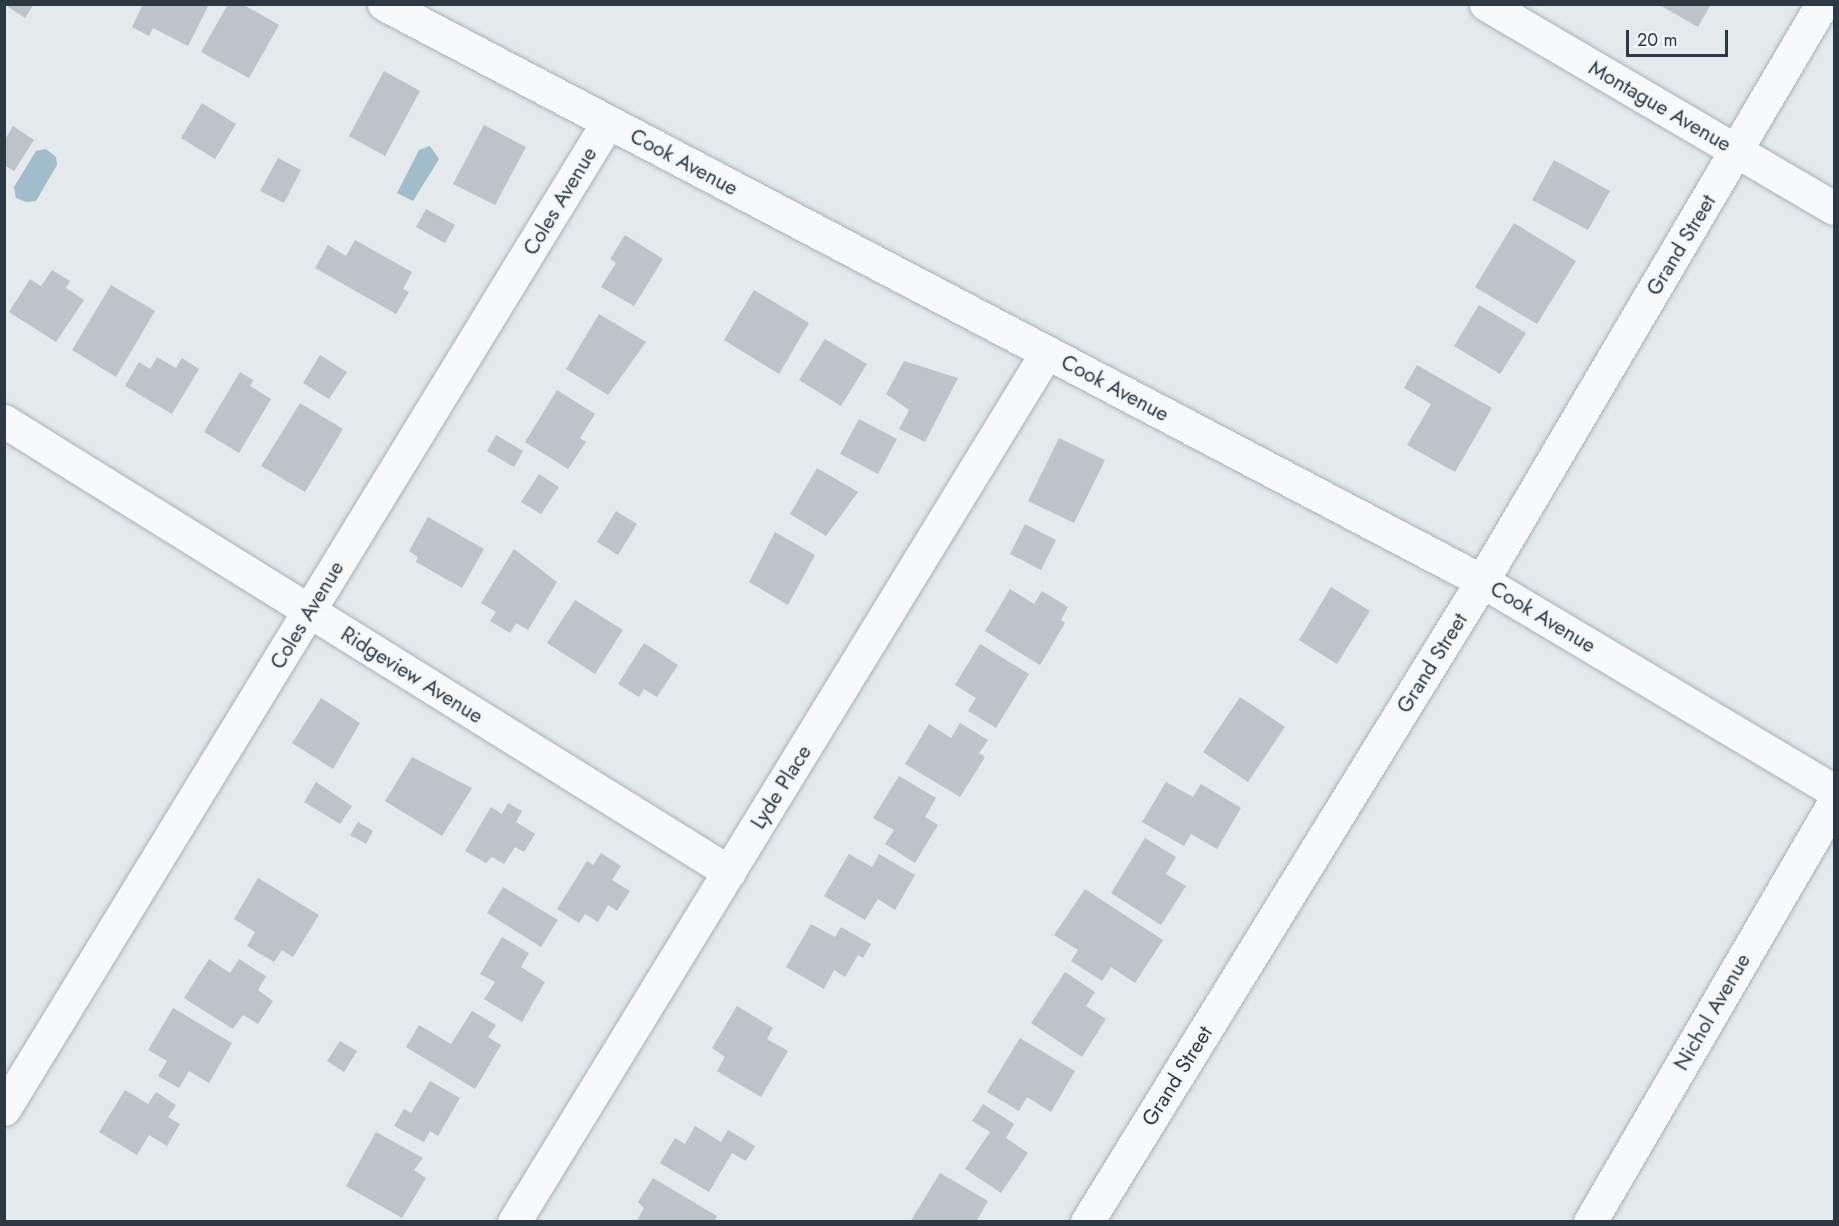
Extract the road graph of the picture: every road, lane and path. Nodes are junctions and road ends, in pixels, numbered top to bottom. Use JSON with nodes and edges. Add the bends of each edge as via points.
{"nodes":[{"id":1,"x":384,"y":4,"type":"edge"},
{"id":2,"x":1486,"y":4,"type":"edge"},
{"id":3,"x":1822,"y":4,"type":"edge"},
{"id":4,"x":608,"y":122,"type":"junction"},
{"id":5,"x":1736,"y":151,"type":"junction"},
{"id":6,"x":1834,"y":208,"type":"edge"},
{"id":7,"x":1047,"y":352,"type":"junction"},
{"id":8,"x":4,"y":421,"type":"edge"},
{"id":9,"x":1482,"y":581,"type":"junction"},
{"id":10,"x":309,"y":611,"type":"junction"},
{"id":11,"x":1834,"y":791,"type":"edge"},
{"id":12,"x":1834,"y":802,"type":"edge"},
{"id":13,"x":729,"y":872,"type":"junction"},
{"id":14,"x":4,"y":1108,"type":"edge"},
{"id":15,"x":514,"y":1221,"type":"edge"},
{"id":16,"x":1087,"y":1221,"type":"edge"},
{"id":17,"x":1590,"y":1221,"type":"edge"}],
"edges":[{"from":1,"to":4,"type":"street","name":"Cook Avenue"},
{"from":2,"to":5,"type":"street","name":"Montague Avenue"},
{"from":3,"to":5,"type":"street","name":"Grand Street"},
{"from":4,"to":7,"type":"street","name":"Cook Avenue"},
{"from":4,"to":10,"type":"street","name":"Coles Avenue"},
{"from":5,"to":6,"type":"street","name":"Montague Avenue"},
{"from":5,"to":9,"type":"street","name":"Grand Street"},
{"from":7,"to":9,"type":"street","name":"Cook Avenue"},
{"from":7,"to":13,"type":"street","name":"Lyde Place"},
{"from":8,"to":10,"type":"street","name":"Ridgeview Avenue"},
{"from":9,"to":11,"type":"street","name":"Cook Avenue"},
{"from":9,"to":16,"type":"street","name":"Grand Street"},
{"from":10,"to":13,"type":"street","name":"Ridgeview Avenue"},
{"from":10,"to":14,"type":"street","name":"Coles Avenue"},
{"from":12,"to":17,"type":"street","name":"Nichol Avenue"},
{"from":13,"to":15,"type":"street","name":"Lyde Place"}]}
